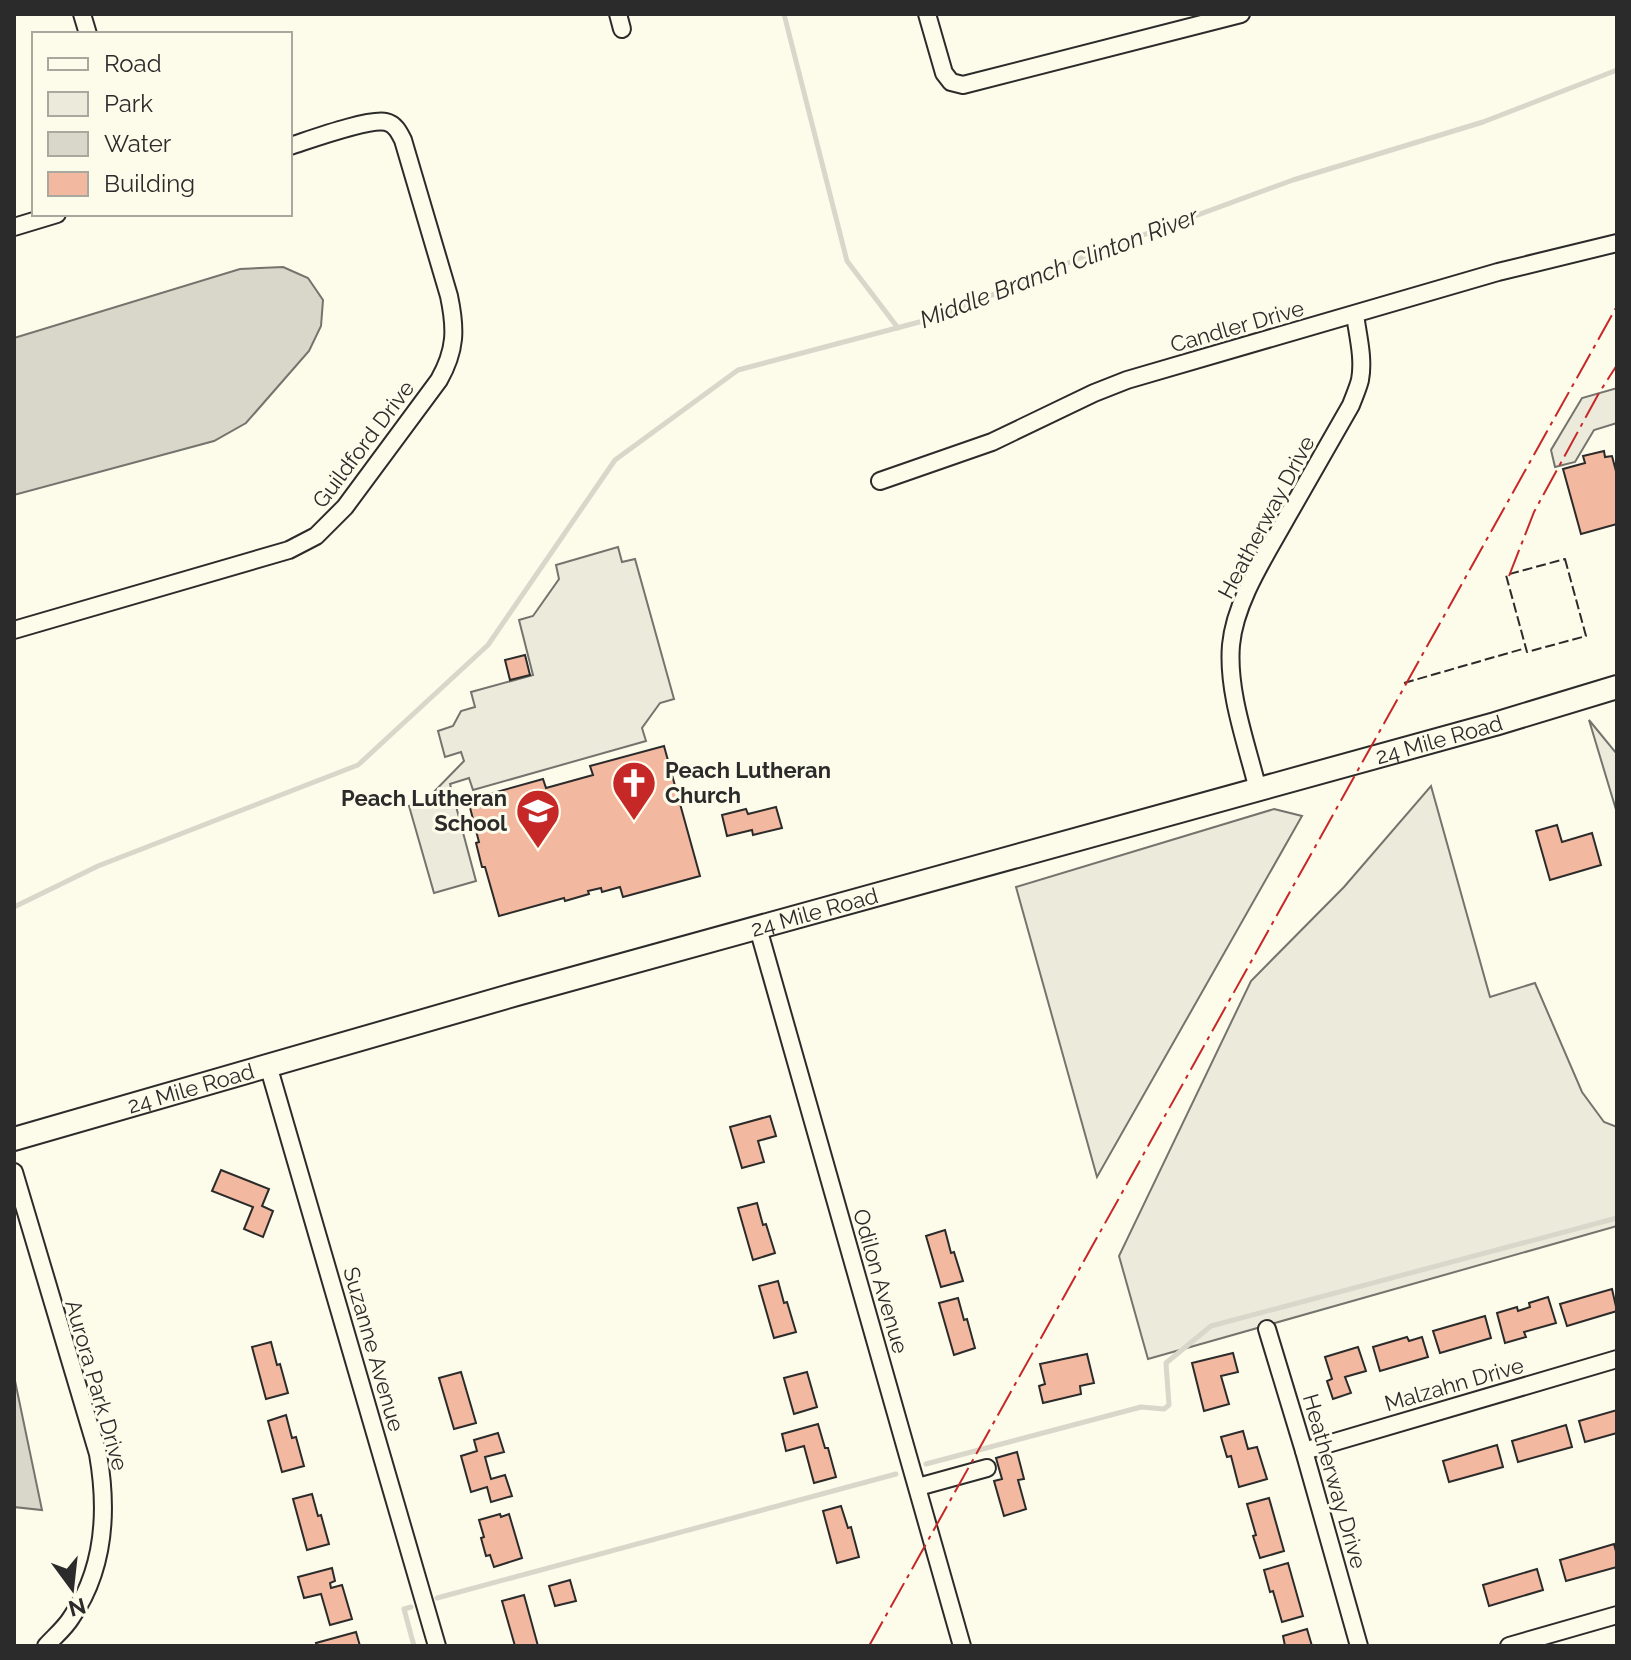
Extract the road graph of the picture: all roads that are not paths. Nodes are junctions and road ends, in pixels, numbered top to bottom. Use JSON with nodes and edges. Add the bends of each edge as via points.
{"nodes":[{"id":1,"x":927,"y":14,"type":"edge"},
{"id":2,"x":1241,"y":14,"type":"edge"},
{"id":3,"x":292,"y":145,"type":"edge"},
{"id":4,"x":50,"y":216,"type":"edge"},
{"id":5,"x":14,"y":227,"type":"edge"},
{"id":6,"x":1617,"y":243,"type":"edge"},
{"id":7,"x":1355,"y":315,"type":"junction"},
{"id":8,"x":880,"y":481,"type":"dead end"},
{"id":9,"x":14,"y":630,"type":"edge"},
{"id":10,"x":1617,"y":687,"type":"edge"},
{"id":11,"x":1258,"y":790,"type":"junction"},
{"id":12,"x":758,"y":928,"type":"junction"},
{"id":13,"x":268,"y":1065,"type":"junction"},
{"id":14,"x":14,"y":1139,"type":"edge"},
{"id":15,"x":14,"y":1172,"type":"edge"},
{"id":16,"x":1267,"y":1329,"type":"dead end"},
{"id":17,"x":1617,"y":1359,"type":"edge"},
{"id":18,"x":1304,"y":1451,"type":"junction"},
{"id":19,"x":987,"y":1468,"type":"dead end"},
{"id":20,"x":918,"y":1487,"type":"junction"},
{"id":21,"x":1617,"y":1615,"type":"edge"},
{"id":22,"x":46,"y":1646,"type":"edge"},
{"id":23,"x":437,"y":1646,"type":"edge"},
{"id":24,"x":962,"y":1646,"type":"edge"},
{"id":25,"x":1359,"y":1646,"type":"edge"},
{"id":26,"x":1509,"y":1646,"type":"edge"}],
"edges":[{"from":1,"to":2,"type":"street","via":[[940,66],[951,82],[963,85]]},
{"from":3,"to":9,"type":"street","name":"Guildford Drive","via":[[372,122],[389,123],[399,131],[449,296],[453,347],[443,372],[345,507],[304,543]]},
{"from":4,"to":5,"type":"street"},
{"from":6,"to":7,"type":"street","name":"Candler Drive"},
{"from":7,"to":8,"type":"street","name":"Candler Drive","via":[[1127,380],[992,442]]},
{"from":7,"to":11,"type":"street","name":"Heatherway Drive","via":[[1361,368],[1351,405],[1257,571],[1233,631],[1230,656],[1236,704]]},
{"from":10,"to":11,"type":"street","name":"24 Mile Road"},
{"from":11,"to":12,"type":"street","name":"24 Mile Road"},
{"from":12,"to":13,"type":"street","name":"24 Mile Road"},
{"from":12,"to":20,"type":"street","name":"Odilon Avenue"},
{"from":13,"to":14,"type":"street","name":"24 Mile Road"},
{"from":13,"to":23,"type":"street","name":"Suzanne Avenue"},
{"from":15,"to":22,"type":"street","name":"Aurora Park Drive","via":[[103,1483],[101,1548],[89,1587],[71,1619]]},
{"from":16,"to":18,"type":"street","name":"Heatherway Drive"},
{"from":17,"to":18,"type":"street","name":"Malzahn Drive"},
{"from":18,"to":25,"type":"street","name":"Heatherway Drive"},
{"from":19,"to":20,"type":"street"},
{"from":20,"to":24,"type":"street","name":"Odilon Avenue"},
{"from":21,"to":26,"type":"street"}]}
